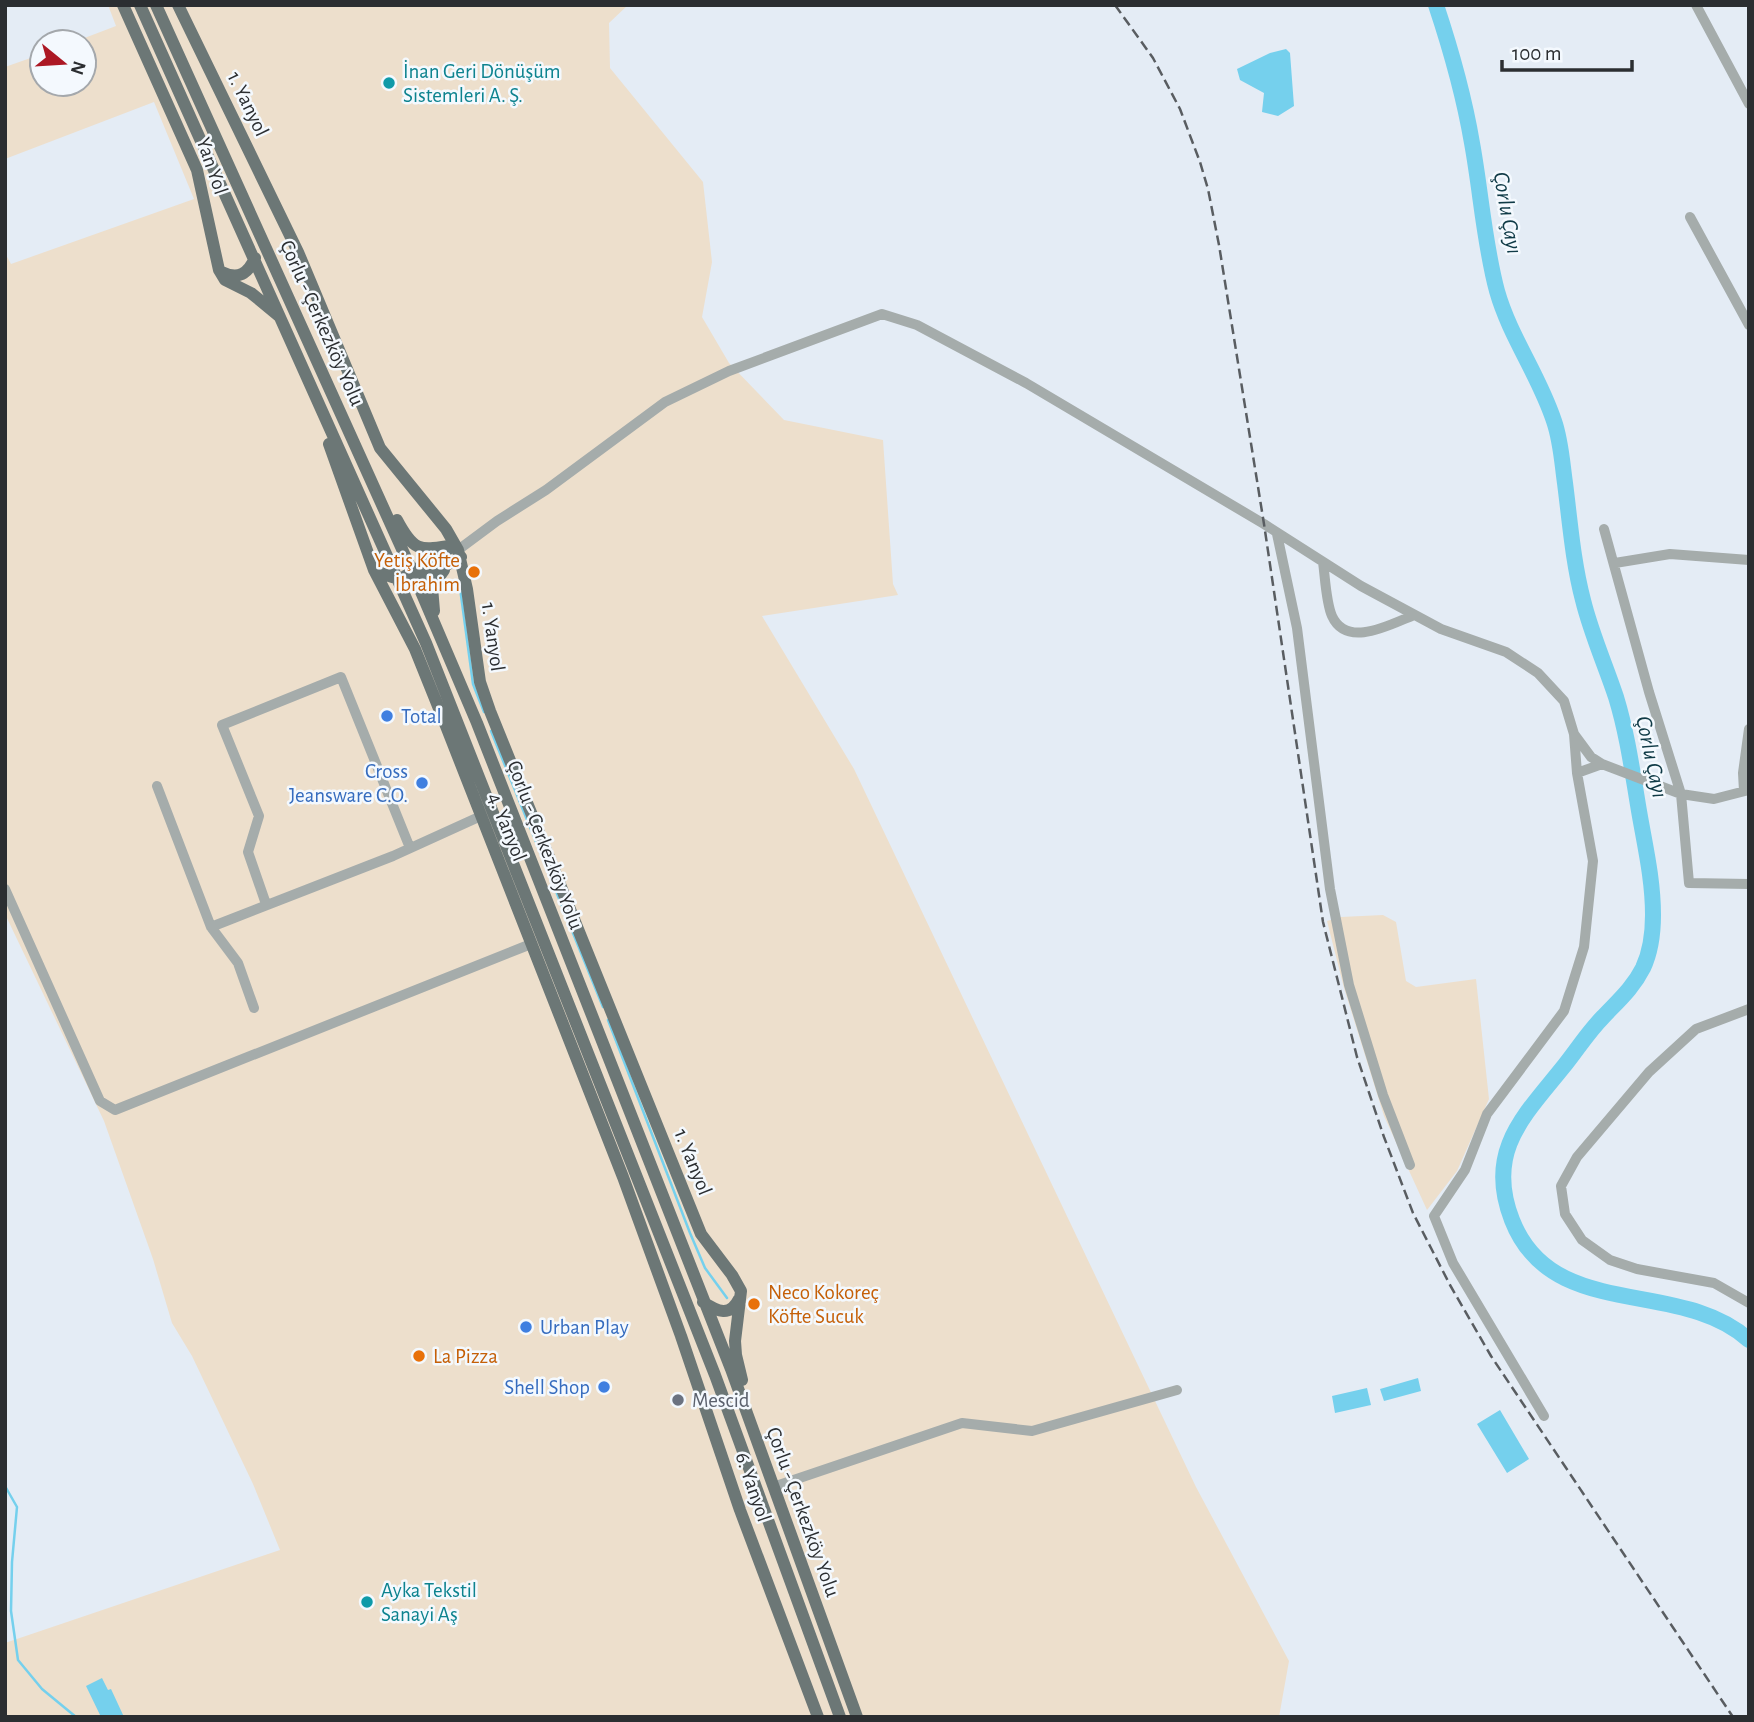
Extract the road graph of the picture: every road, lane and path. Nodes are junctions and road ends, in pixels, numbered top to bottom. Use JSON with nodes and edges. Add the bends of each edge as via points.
{"nodes":[{"id":1,"x":123,"y":5,"type":"edge"},
{"id":2,"x":140,"y":5,"type":"edge"},
{"id":3,"x":156,"y":5,"type":"edge"},
{"id":4,"x":178,"y":5,"type":"edge"},
{"id":5,"x":1696,"y":5,"type":"edge"},
{"id":6,"x":1749,"y":104,"type":"edge"},
{"id":7,"x":1690,"y":217,"type":"dead end"},
{"id":8,"x":254,"y":258,"type":"junction"},
{"id":9,"x":219,"y":270,"type":"junction"},
{"id":10,"x":281,"y":317,"type":"junction"},
{"id":11,"x":1749,"y":325,"type":"edge"},
{"id":12,"x":318,"y":402,"type":"junction"},
{"id":13,"x":377,"y":494,"type":"junction"},
{"id":14,"x":1604,"y":529,"type":"dead end"},
{"id":15,"x":1278,"y":534,"type":"junction"},
{"id":16,"x":458,"y":551,"type":"junction"},
{"id":17,"x":1749,"y":560,"type":"edge"},
{"id":18,"x":1322,"y":562,"type":"junction"},
{"id":19,"x":1615,"y":563,"type":"junction"},
{"id":20,"x":374,"y":569,"type":"junction"},
{"id":21,"x":414,"y":576,"type":"junction"},
{"id":22,"x":400,"y":580,"type":"junction"},
{"id":23,"x":410,"y":605,"type":"junction"},
{"id":24,"x":1414,"y":615,"type":"junction"},
{"id":25,"x":438,"y":632,"type":"junction"},
{"id":26,"x":415,"y":649,"type":"junction"},
{"id":27,"x":1749,"y":729,"type":"edge"},
{"id":28,"x":1574,"y":734,"type":"junction"},
{"id":29,"x":1602,"y":764,"type":"junction"},
{"id":30,"x":1577,"y":773,"type":"junction"},
{"id":31,"x":158,"y":786,"type":"dead end"},
{"id":32,"x":1746,"y":790,"type":"edge"},
{"id":33,"x":1681,"y":794,"type":"junction"},
{"id":34,"x":481,"y":816,"type":"junction"},
{"id":35,"x":410,"y":848,"type":"junction"},
{"id":36,"x":1749,"y":884,"type":"edge"},
{"id":37,"x":5,"y":889,"type":"edge"},
{"id":38,"x":266,"y":904,"type":"junction"},
{"id":39,"x":211,"y":926,"type":"junction"},
{"id":40,"x":531,"y":944,"type":"junction"},
{"id":41,"x":254,"y":1008,"type":"dead end"},
{"id":42,"x":1749,"y":1009,"type":"edge"},
{"id":43,"x":1410,"y":1165,"type":"dead end"},
{"id":44,"x":641,"y":1185,"type":"junction"},
{"id":45,"x":657,"y":1268,"type":"junction"},
{"id":46,"x":740,"y":1291,"type":"junction"},
{"id":47,"x":703,"y":1302,"type":"junction"},
{"id":48,"x":1749,"y":1303,"type":"edge"},
{"id":49,"x":1177,"y":1390,"type":"dead end"},
{"id":50,"x":1544,"y":1416,"type":"dead end"},
{"id":51,"x":757,"y":1443,"type":"junction"},
{"id":52,"x":773,"y":1487,"type":"junction"},
{"id":53,"x":818,"y":1717,"type":"edge"},
{"id":54,"x":840,"y":1717,"type":"edge"},
{"id":55,"x":856,"y":1717,"type":"edge"}],
"edges":[{"from":1,"to":9,"type":"main road","name":"Yan Yol","via":[[197,170]]},
{"from":2,"to":8,"type":"main road","name":"Çorlu - Çerkezköy Yolu"},
{"from":3,"to":13,"type":"main road","name":"Çorlu - Çerkezköy Yolu"},
{"from":4,"to":16,"type":"main road","name":"1. Yanyol","via":[[298,252],[380,448],[446,529]]},
{"from":5,"to":6,"type":"street"},
{"from":7,"to":11,"type":"street"},
{"from":8,"to":9,"type":"main road","via":[[244,274],[230,276]]},
{"from":8,"to":10,"type":"main road","name":"Çorlu - Çerkezköy Yolu"},
{"from":9,"to":10,"type":"main road","via":[[225,280]]},
{"from":10,"to":12,"type":"main road","name":"Çorlu - Çerkezköy Yolu"},
{"from":12,"to":20,"type":"main road","name":"4. Yanyol"},
{"from":12,"to":22,"type":"main road","name":"Çorlu - Çerkezköy Yolu"},
{"from":13,"to":16,"type":"main road","via":[[414,545]]},
{"from":13,"to":21,"type":"main road","name":"Çorlu - Çerkezköy Yolu"},
{"from":14,"to":19,"type":"street"},
{"from":15,"to":16,"type":"street","via":[[1026,383],[917,325],[882,314],[729,371],[665,402]]},
{"from":15,"to":18,"type":"street"},
{"from":15,"to":43,"type":"street","via":[[1297,628],[1330,889],[1349,985]]},
{"from":16,"to":21,"type":"main road"},
{"from":16,"to":25,"type":"main road","via":[[432,587]]},
{"from":16,"to":46,"type":"main road","name":"1. Yanyol","via":[[478,674],[490,710],[701,1234]]},
{"from":17,"to":19,"type":"street","via":[[1670,554]]},
{"from":18,"to":24,"type":"street"},
{"from":18,"to":24,"type":"street","via":[[1331,615],[1341,628],[1360,634]]},
{"from":19,"to":33,"type":"street"},
{"from":20,"to":22,"type":"main road"},
{"from":20,"to":26,"type":"main road","name":"4. Yanyol"},
{"from":21,"to":22,"type":"main road"},
{"from":21,"to":25,"type":"main road","name":"Çorlu - Çerkezköy Yolu"},
{"from":22,"to":23,"type":"main road","name":"Çorlu - Çerkezköy Yolu"},
{"from":23,"to":26,"type":"main road"},
{"from":23,"to":44,"type":"main road","name":"Çorlu - Çerkezköy Yolu"},
{"from":24,"to":28,"type":"street","via":[[1506,652],[1538,673],[1564,701]]},
{"from":25,"to":47,"type":"main road","name":"Çorlu - Çerkezköy Yolu"},
{"from":26,"to":34,"type":"main road","name":"4. Yanyol"},
{"from":27,"to":32,"type":"street","via":[[1743,773]]},
{"from":28,"to":29,"type":"street"},
{"from":28,"to":30,"type":"street"},
{"from":29,"to":30,"type":"street"},
{"from":29,"to":33,"type":"street"},
{"from":30,"to":50,"type":"street","via":[[1593,861],[1584,947],[1564,1011],[1486,1114],[1465,1170],[1434,1216],[1453,1263]]},
{"from":31,"to":39,"type":"street"},
{"from":32,"to":33,"type":"street","via":[[1714,799]]},
{"from":33,"to":36,"type":"street","via":[[1689,883]]},
{"from":34,"to":35,"type":"street"},
{"from":34,"to":40,"type":"main road","name":"4. Yanyol"},
{"from":35,"to":38,"type":"street"},
{"from":35,"to":38,"type":"street","via":[[341,677],[222,725],[259,816],[248,852]]},
{"from":37,"to":40,"type":"street","via":[[100,1101],[115,1110]]},
{"from":38,"to":39,"type":"street"},
{"from":39,"to":41,"type":"street","via":[[238,963]]},
{"from":40,"to":45,"type":"main road","name":"4. Yanyol"},
{"from":42,"to":48,"type":"street","via":[[1696,1029],[1650,1072],[1577,1157],[1561,1186],[1565,1214],[1582,1240],[1610,1260],[1714,1283]]},
{"from":44,"to":45,"type":"main road"},
{"from":44,"to":54,"type":"main road","name":"Çorlu - Çerkezköy Yolu"},
{"from":45,"to":53,"type":"main road","name":"6. Yanyol","via":[[740,1510]]},
{"from":46,"to":47,"type":"main road","via":[[736,1304],[727,1311]]},
{"from":46,"to":51,"type":"main road","via":[[736,1355]]},
{"from":47,"to":51,"type":"main road","name":"Çorlu - Çerkezköy Yolu"},
{"from":49,"to":52,"type":"street","via":[[1032,1431],[962,1423]]},
{"from":51,"to":52,"type":"main road","name":"Çorlu - Çerkezköy Yolu"},
{"from":52,"to":55,"type":"main road","name":"Çorlu - Çerkezköy Yolu"}]}
